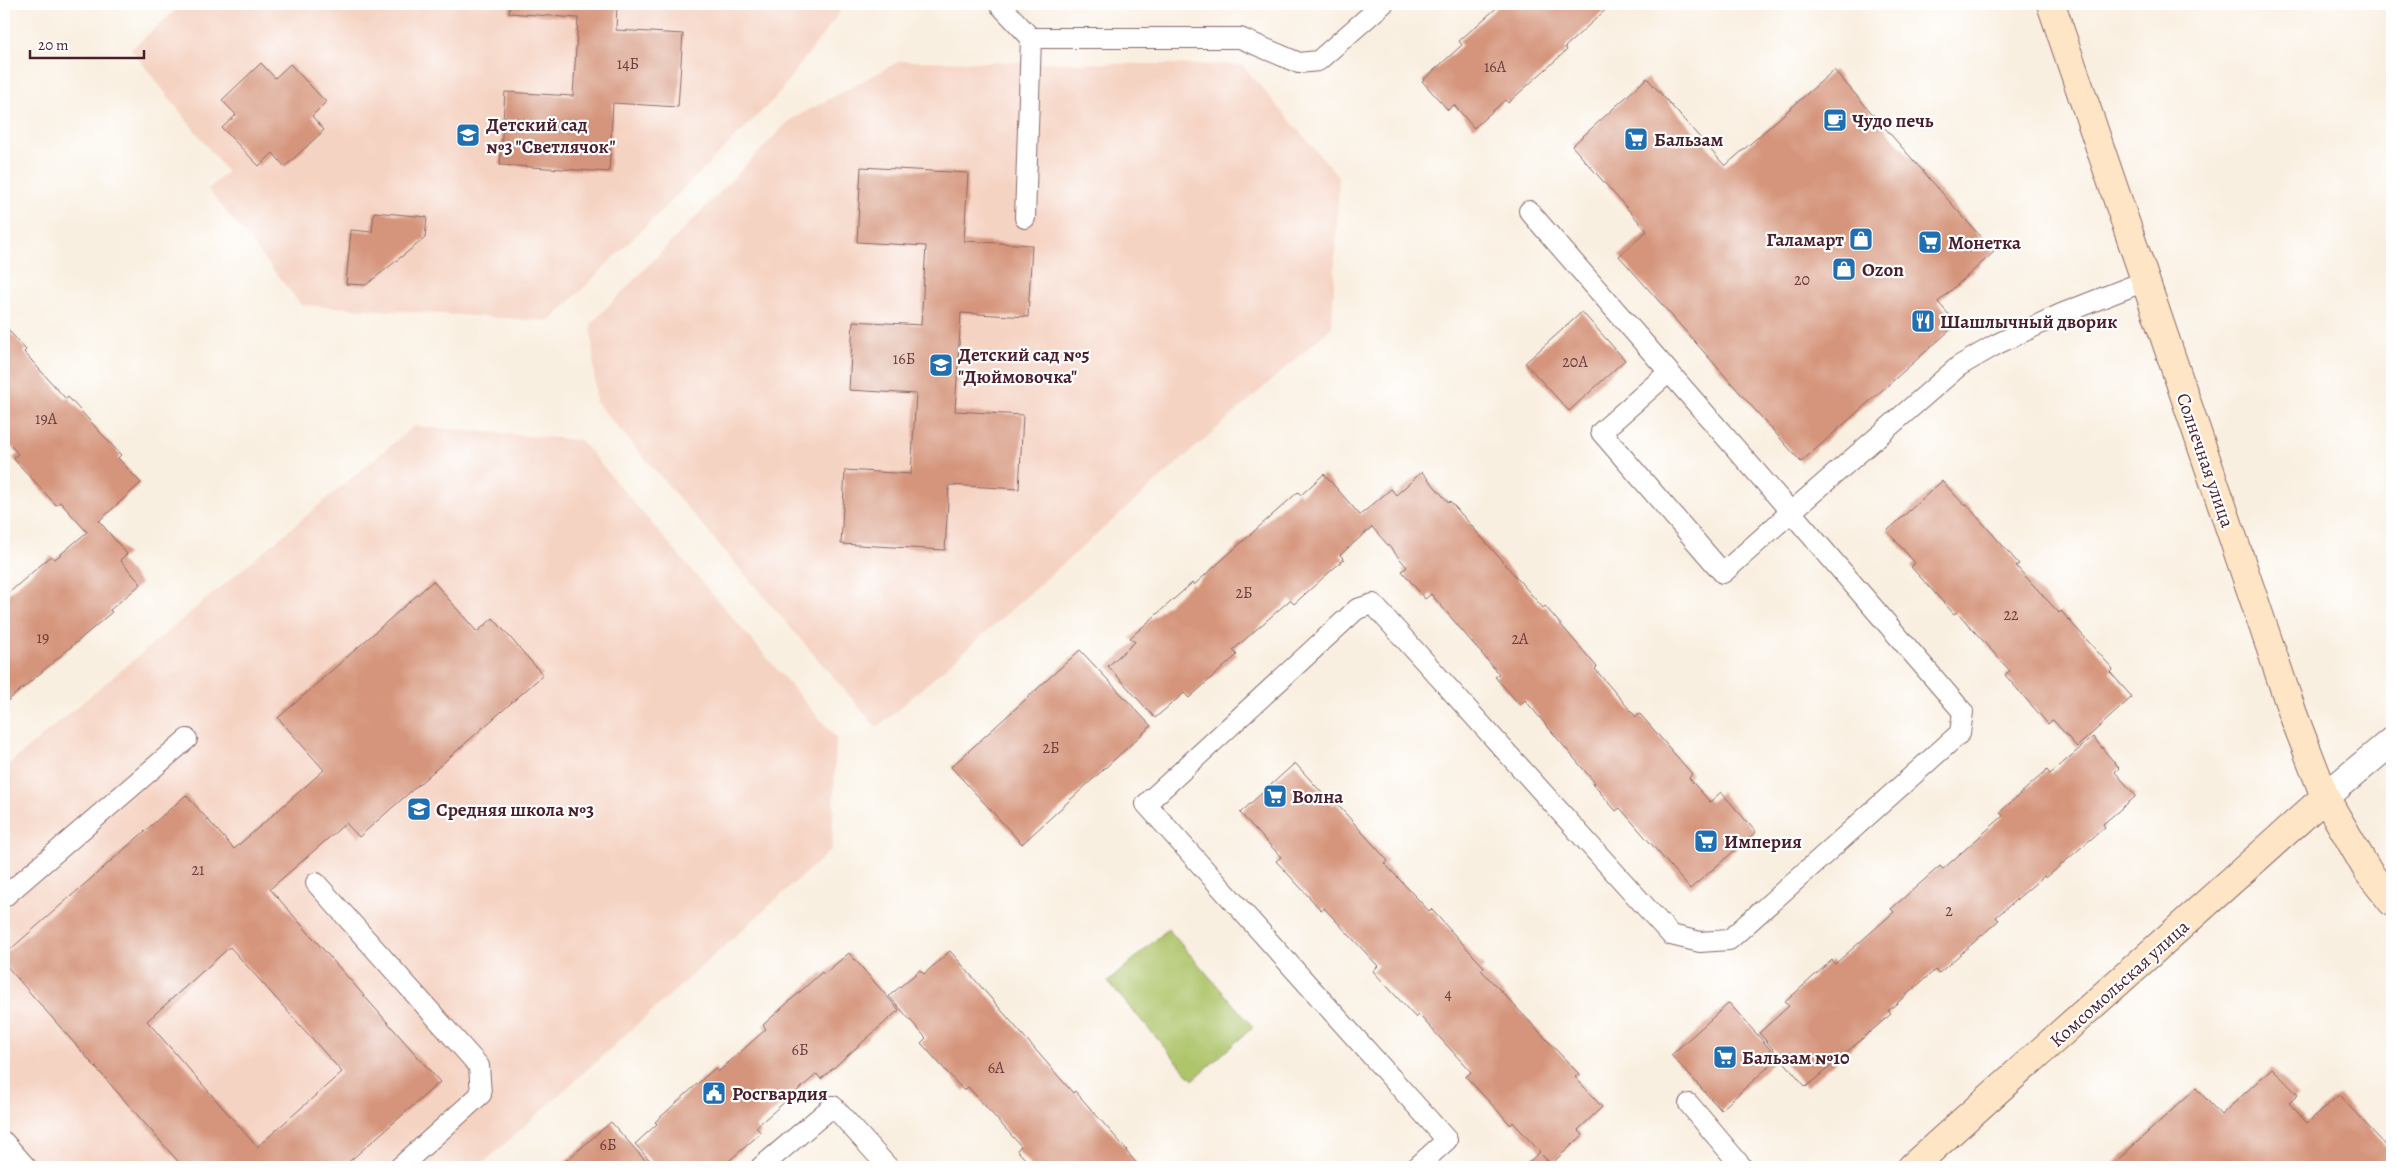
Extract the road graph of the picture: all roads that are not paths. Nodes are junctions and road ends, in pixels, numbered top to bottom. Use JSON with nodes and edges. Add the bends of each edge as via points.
{"nodes":[{"id":1,"x":999,"y":4,"type":"edge"},
{"id":2,"x":1383,"y":4,"type":"edge"},
{"id":3,"x":2051,"y":4,"type":"edge"},
{"id":4,"x":1031,"y":38,"type":"junction"},
{"id":5,"x":1529,"y":211,"type":"dead end"},
{"id":6,"x":1025,"y":218,"type":"dead end"},
{"id":7,"x":2145,"y":281,"type":"junction"},
{"id":8,"x":1669,"y":372,"type":"junction"},
{"id":9,"x":1791,"y":512,"type":"junction"},
{"id":10,"x":187,"y":739,"type":"dead end"},
{"id":11,"x":2392,"y":741,"type":"edge"},
{"id":12,"x":2324,"y":797,"type":"junction"},
{"id":13,"x":316,"y":883,"type":"dead end"},
{"id":14,"x":4,"y":897,"type":"edge"},
{"id":15,"x":2392,"y":902,"type":"edge"},
{"id":16,"x":1689,"y":1104,"type":"dead end"},
{"id":17,"x":4,"y":1142,"type":"edge"},
{"id":18,"x":26,"y":1167,"type":"edge"},
{"id":19,"x":400,"y":1167,"type":"edge"},
{"id":20,"x":761,"y":1167,"type":"edge"},
{"id":21,"x":888,"y":1167,"type":"edge"},
{"id":22,"x":1417,"y":1167,"type":"edge"},
{"id":23,"x":1742,"y":1167,"type":"edge"},
{"id":24,"x":1912,"y":1167,"type":"edge"}],
"edges":[{"from":1,"to":4,"type":"lane"},
{"from":2,"to":4,"type":"lane","via":[[1318,61],[1299,63],[1240,38]]},
{"from":3,"to":7,"type":"street","name":"Солнечная улица"},
{"from":4,"to":6,"type":"lane"},
{"from":5,"to":8,"type":"lane"},
{"from":7,"to":9,"type":"lane","via":[[2053,318],[1959,366]]},
{"from":7,"to":12,"type":"street","name":"Солнечная улица"},
{"from":8,"to":9,"type":"lane"},
{"from":8,"to":9,"type":"lane","via":[[1601,432],[1723,573]]},
{"from":9,"to":22,"type":"lane","via":[[1963,712],[1960,733],[1730,940],[1700,942],[1671,935],[1373,604],[1358,609],[1146,804],[1447,1140]]},
{"from":10,"to":14,"type":"lane"},
{"from":11,"to":12,"type":"street"},
{"from":12,"to":15,"type":"street","name":"Солнечная улица","via":[[2369,873]]},
{"from":12,"to":24,"type":"street","name":"Комсомольская улица"},
{"from":13,"to":19,"type":"lane","via":[[479,1066],[482,1094]]},
{"from":16,"to":23,"type":"lane"},
{"from":17,"to":18,"type":"lane"},
{"from":20,"to":21,"type":"lane","via":[[833,1106]]}]}
